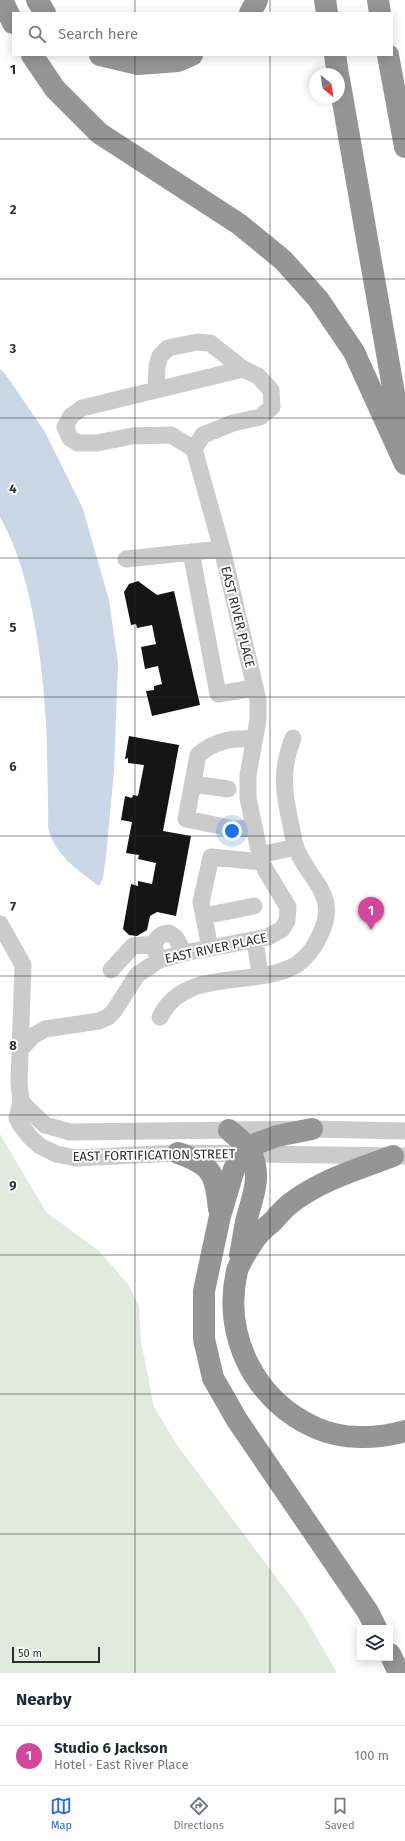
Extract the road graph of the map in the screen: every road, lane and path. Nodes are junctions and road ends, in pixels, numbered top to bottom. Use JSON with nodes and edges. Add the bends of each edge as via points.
{"nodes":[{"id":1,"x":2,"y":0,"type":"edge"},
{"id":2,"x":37,"y":0,"type":"edge"},
{"id":3,"x":257,"y":0,"type":"edge"},
{"id":4,"x":325,"y":0,"type":"edge"},
{"id":5,"x":378,"y":0,"type":"edge"},
{"id":6,"x":44,"y":12,"type":"edge"},
{"id":7,"x":251,"y":12,"type":"edge"},
{"id":8,"x":327,"y":12,"type":"edge"},
{"id":9,"x":380,"y":12,"type":"edge"},
{"id":10,"x":12,"y":21,"type":"edge"},
{"id":11,"x":33,"y":56,"type":"edge"},
{"id":12,"x":104,"y":56,"type":"edge"},
{"id":13,"x":190,"y":56,"type":"edge"},
{"id":14,"x":335,"y":56,"type":"edge"},
{"id":15,"x":388,"y":56,"type":"edge"},
{"id":16,"x":337,"y":68,"type":"edge"},
{"id":17,"x":343,"y":104,"type":"edge"},
{"id":18,"x":405,"y":147,"type":"edge"},
{"id":19,"x":243,"y":369,"type":"junction"},
{"id":20,"x":156,"y":390,"type":"junction"},
{"id":21,"x":194,"y":449,"type":"junction"},
{"id":22,"x":405,"y":456,"type":"edge"},
{"id":23,"x":405,"y":464,"type":"edge"},
{"id":24,"x":222,"y":549,"type":"junction"},
{"id":25,"x":191,"y":552,"type":"junction"},
{"id":26,"x":126,"y":559,"type":"dead end"},
{"id":27,"x":256,"y":688,"type":"junction"},
{"id":28,"x":293,"y":738,"type":"dead end"},
{"id":29,"x":254,"y":739,"type":"junction"},
{"id":30,"x":193,"y":784,"type":"junction"},
{"id":31,"x":228,"y":789,"type":"dead end"},
{"id":32,"x":254,"y":827,"type":"junction"},
{"id":33,"x":296,"y":847,"type":"junction"},
{"id":34,"x":261,"y":859,"type":"junction"},
{"id":35,"x":254,"y":906,"type":"dead end"},
{"id":36,"x":204,"y":916,"type":"junction"},
{"id":37,"x":0,"y":924,"type":"edge"},
{"id":38,"x":255,"y":941,"type":"junction"},
{"id":39,"x":154,"y":944,"type":"junction"},
{"id":40,"x":210,"y":948,"type":"junction"},
{"id":41,"x":184,"y":953,"type":"junction"},
{"id":42,"x":158,"y":961,"type":"junction"},
{"id":43,"x":111,"y":970,"type":"dead end"},
{"id":44,"x":260,"y":974,"type":"junction"},
{"id":45,"x":160,"y":1017,"type":"dead end"},
{"id":46,"x":20,"y":1050,"type":"junction"},
{"id":47,"x":22,"y":1102,"type":"junction"},
{"id":48,"x":312,"y":1129,"type":"junction"},
{"id":49,"x":230,"y":1130,"type":"junction"},
{"id":50,"x":405,"y":1131,"type":"edge"},
{"id":51,"x":247,"y":1152,"type":"junction"},
{"id":52,"x":178,"y":1153,"type":"junction"},
{"id":53,"x":399,"y":1156,"type":"edge"},
{"id":54,"x":220,"y":1216,"type":"junction"},
{"id":55,"x":238,"y":1270,"type":"junction"},
{"id":56,"x":405,"y":1431,"type":"edge"},
{"id":57,"x":374,"y":1625,"type":"edge"},
{"id":58,"x":393,"y":1660,"type":"edge"},
{"id":59,"x":399,"y":1673,"type":"edge"}],
"edges":[{"from":1,"to":10,"type":"highway"},
{"from":2,"to":6,"type":"highway"},
{"from":3,"to":7,"type":"highway"},
{"from":4,"to":8,"type":"highway"},
{"from":5,"to":9,"type":"highway"},
{"from":11,"to":23,"type":"highway","via":[[55,89],[99,133],[239,224],[283,260],[318,299],[354,352]]},
{"from":12,"to":13,"type":"highway","via":[[138,64],[178,61]]},
{"from":14,"to":16,"type":"highway"},
{"from":15,"to":18,"type":"highway"},
{"from":17,"to":22,"type":"highway"},
{"from":19,"to":20,"type":"street"},
{"from":19,"to":20,"type":"street","via":[[210,343],[197,342],[168,348],[160,356],[157,366]]},
{"from":19,"to":21,"type":"street","via":[[258,376],[271,390],[272,407],[260,417],[232,423],[203,435]]},
{"from":20,"to":21,"type":"street","via":[[82,408],[71,416],[65,427],[70,438],[78,443],[97,444],[132,436],[172,435]]},
{"from":21,"to":24,"type":"street","name":"EAST RIVER PLACE"},
{"from":24,"to":25,"type":"street"},
{"from":24,"to":27,"type":"street","name":"EAST RIVER PLACE"},
{"from":25,"to":26,"type":"street"},
{"from":25,"to":27,"type":"street","via":[[218,694]]},
{"from":27,"to":29,"type":"street","name":"EAST RIVER PLACE","via":[[259,710]]},
{"from":28,"to":33,"type":"street","via":[[286,755],[283,775],[284,794]]},
{"from":29,"to":30,"type":"street","via":[[222,741],[206,748],[198,755]]},
{"from":29,"to":32,"type":"street","name":"EAST RIVER PLACE","via":[[247,787]]},
{"from":30,"to":31,"type":"street"},
{"from":30,"to":32,"type":"street","via":[[186,819],[235,829]]},
{"from":32,"to":34,"type":"street","name":"EAST RIVER PLACE"},
{"from":33,"to":34,"type":"street"},
{"from":33,"to":44,"type":"street","via":[[325,895],[327,914],[321,934],[311,951],[301,960],[281,971]]},
{"from":34,"to":36,"type":"street","via":[[211,857],[201,902]]},
{"from":34,"to":38,"type":"street","name":"EAST RIVER PLACE","via":[[288,907],[289,914],[288,921],[276,934]]},
{"from":35,"to":36,"type":"street"},
{"from":36,"to":40,"type":"street"},
{"from":37,"to":46,"type":"street","via":[[24,965]]},
{"from":38,"to":40,"type":"street","name":"EAST RIVER PLACE"},
{"from":38,"to":44,"type":"street"},
{"from":39,"to":41,"type":"street","via":[[157,937],[169,933],[176,938]]},
{"from":39,"to":42,"type":"street"},
{"from":39,"to":43,"type":"street","via":[[133,946]]},
{"from":40,"to":41,"type":"street","name":"EAST RIVER PLACE"},
{"from":41,"to":42,"type":"street","name":"EAST RIVER PLACE"},
{"from":42,"to":46,"type":"street","name":"EAST RIVER PLACE","via":[[137,975],[108,1017],[99,1021],[45,1029],[33,1036]]},
{"from":44,"to":45,"type":"street","via":[[198,985],[166,1005]]},
{"from":46,"to":47,"type":"street","via":[[19,1082]]},
{"from":47,"to":49,"type":"street","name":"EAST FORTIFICATION STREET","via":[[45,1125],[70,1132]]},
{"from":47,"to":52,"type":"street","name":"EAST FORTIFICATION STREET","via":[[17,1118],[20,1124],[40,1146],[56,1154],[76,1158]]},
{"from":48,"to":49,"type":"street","name":"EAST FORTIFICATION STREET"},
{"from":48,"to":50,"type":"street","name":"EAST FORTIFICATION STREET"},
{"from":48,"to":51,"type":"highway","via":[[277,1136]]},
{"from":49,"to":51,"type":"highway"},
{"from":51,"to":52,"type":"street","name":"EAST FORTIFICATION STREET"},
{"from":51,"to":53,"type":"street","name":"EAST FORTIFICATION STREET"},
{"from":51,"to":54,"type":"highway","via":[[234,1169]]},
{"from":51,"to":55,"type":"highway","via":[[257,1172],[256,1190],[247,1218]]},
{"from":52,"to":54,"type":"highway","via":[[196,1159],[210,1171],[215,1181]]},
{"from":53,"to":55,"type":"highway","via":[[334,1178],[291,1203],[255,1238]]},
{"from":54,"to":57,"type":"highway","via":[[204,1291],[204,1340],[214,1378],[237,1420]]},
{"from":55,"to":56,"type":"highway","via":[[232,1305],[239,1346],[259,1383],[283,1408],[316,1428],[349,1437],[388,1436]]},
{"from":58,"to":59,"type":"highway"}]}
